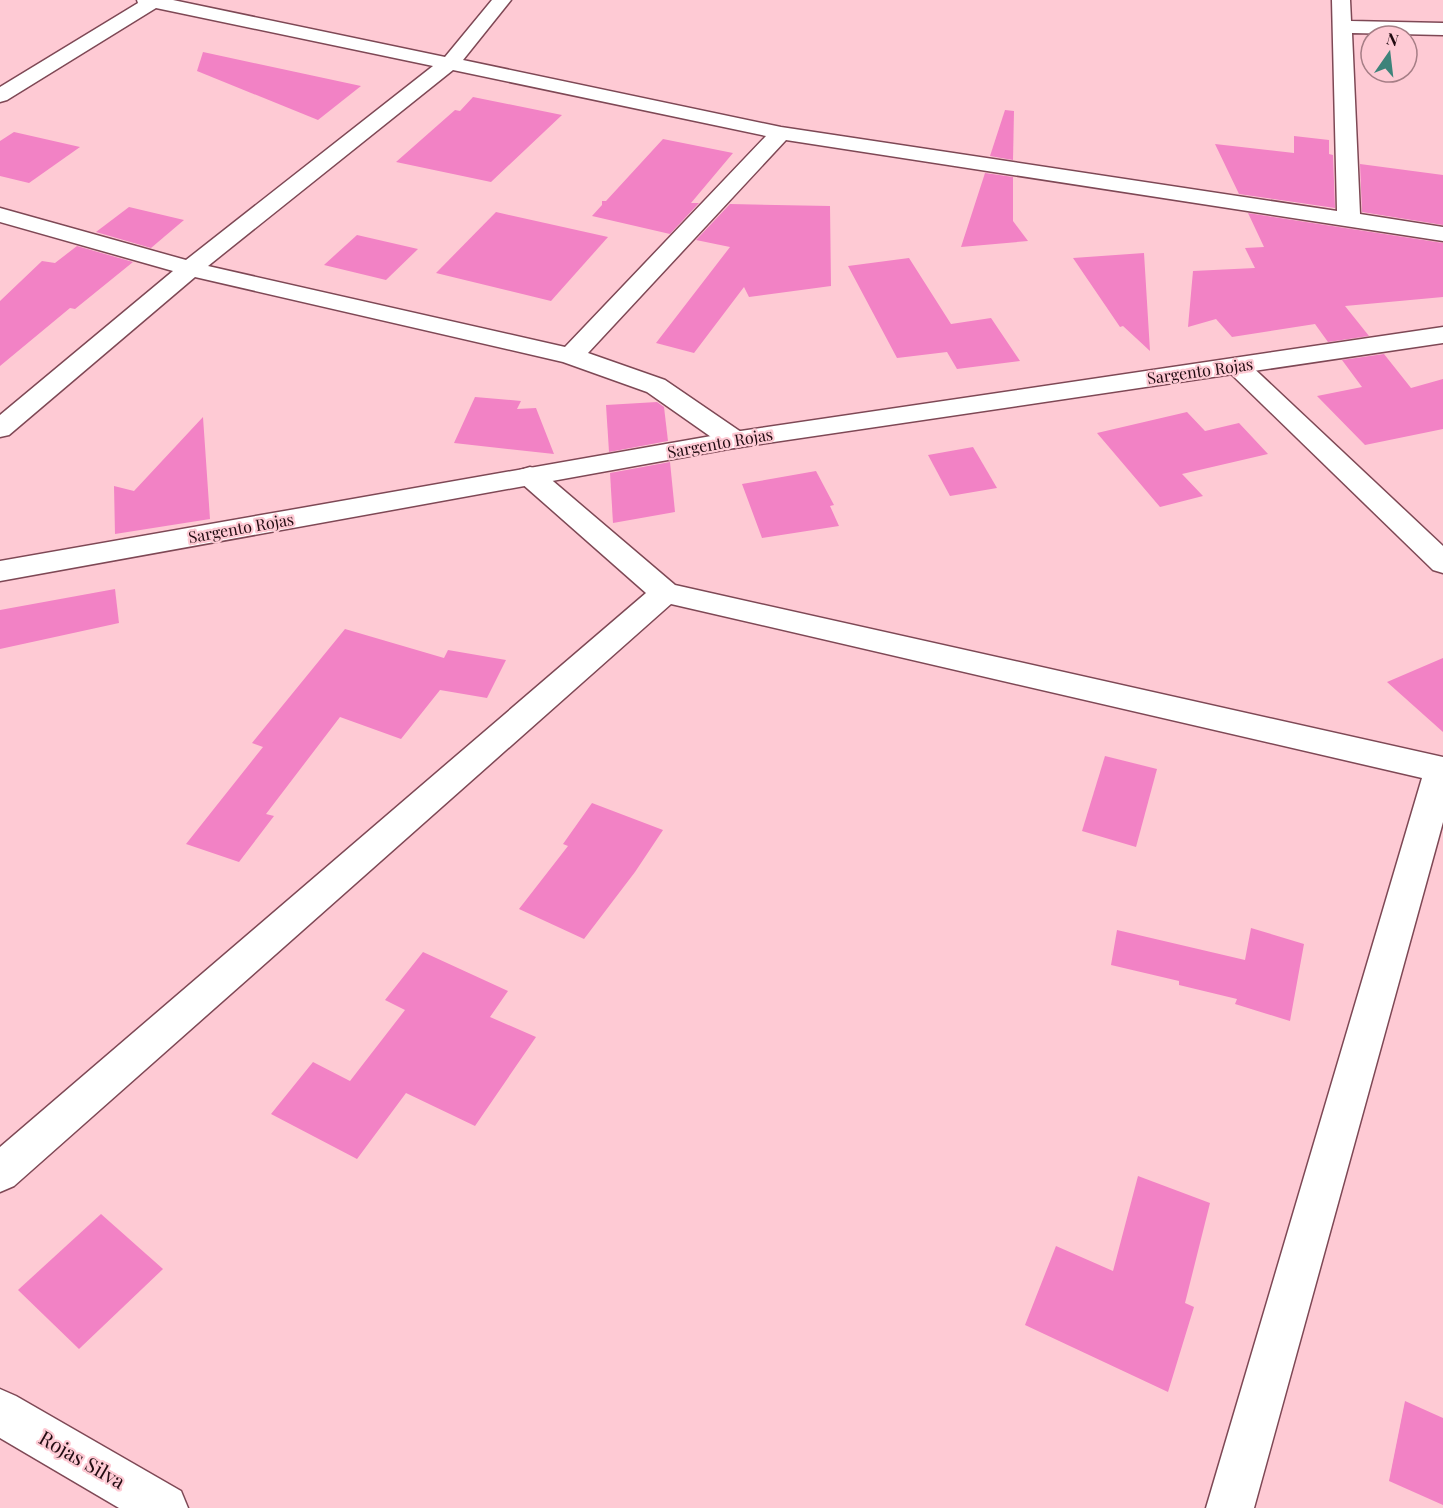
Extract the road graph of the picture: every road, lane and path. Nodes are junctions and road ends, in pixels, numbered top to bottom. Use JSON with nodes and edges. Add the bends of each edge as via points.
{"nodes":[{"id":1,"x":152,"y":0,"type":"edge"},
{"id":2,"x":501,"y":0,"type":"edge"},
{"id":3,"x":1341,"y":0,"type":"edge"},
{"id":4,"x":1342,"y":27,"type":"junction"},
{"id":5,"x":1443,"y":29,"type":"edge"},
{"id":6,"x":450,"y":63,"type":"junction"},
{"id":7,"x":0,"y":96,"type":"edge"},
{"id":8,"x":781,"y":133,"type":"junction"},
{"id":9,"x":0,"y":215,"type":"edge"},
{"id":10,"x":1349,"y":218,"type":"junction"},
{"id":11,"x":1443,"y":234,"type":"edge"},
{"id":12,"x":190,"y":269,"type":"junction"},
{"id":13,"x":1443,"y":335,"type":"edge"},
{"id":14,"x":571,"y":356,"type":"junction"},
{"id":15,"x":1237,"y":366,"type":"junction"},
{"id":16,"x":0,"y":429,"type":"edge"},
{"id":17,"x":734,"y":440,"type":"junction"},
{"id":18,"x":530,"y":476,"type":"junction"},
{"id":19,"x":1443,"y":563,"type":"edge"},
{"id":20,"x":0,"y":571,"type":"edge"},
{"id":21,"x":665,"y":593,"type":"junction"},
{"id":22,"x":1442,"y":770,"type":"edge"},
{"id":23,"x":0,"y":1173,"type":"edge"},
{"id":24,"x":0,"y":1412,"type":"edge"},
{"id":25,"x":164,"y":1508,"type":"edge"},
{"id":26,"x":1230,"y":1508,"type":"edge"}],
"edges":[{"from":1,"to":6,"type":"street"},
{"from":1,"to":7,"type":"street"},
{"from":2,"to":6,"type":"street"},
{"from":3,"to":4,"type":"street"},
{"from":4,"to":5,"type":"street"},
{"from":4,"to":10,"type":"street"},
{"from":6,"to":8,"type":"street"},
{"from":6,"to":12,"type":"street"},
{"from":8,"to":10,"type":"street"},
{"from":8,"to":14,"type":"street"},
{"from":9,"to":12,"type":"street"},
{"from":10,"to":11,"type":"street"},
{"from":12,"to":14,"type":"street"},
{"from":12,"to":16,"type":"street"},
{"from":13,"to":15,"type":"street","name":"Sargento Rojas"},
{"from":14,"to":17,"type":"street","via":[[656,386]]},
{"from":15,"to":17,"type":"street","name":"Sargento Rojas"},
{"from":15,"to":19,"type":"street"},
{"from":17,"to":18,"type":"street","name":"Sargento Rojas"},
{"from":18,"to":20,"type":"street","name":"Sargento Rojas"},
{"from":18,"to":21,"type":"street"},
{"from":21,"to":22,"type":"street"},
{"from":21,"to":23,"type":"street"},
{"from":22,"to":26,"type":"street"},
{"from":24,"to":25,"type":"street","name":"Rojas Silva"}]}
